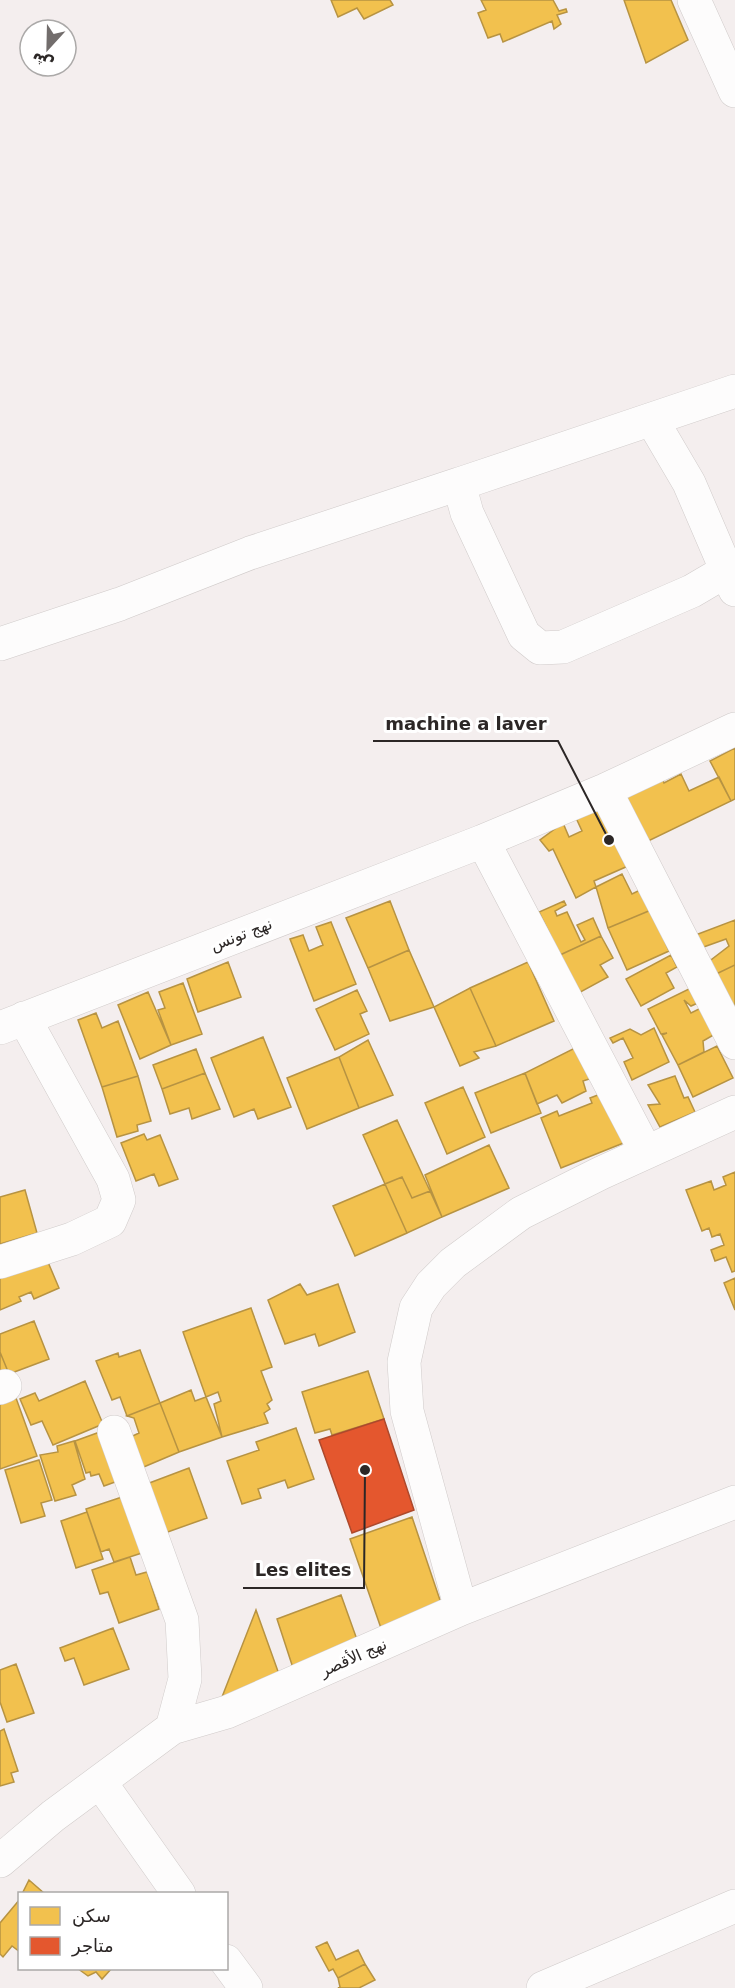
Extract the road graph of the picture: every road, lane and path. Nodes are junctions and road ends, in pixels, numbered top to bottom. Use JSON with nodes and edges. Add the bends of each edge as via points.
{"nodes":[{"id":1,"x":694,"y":0,"type":"edge"},
{"id":2,"x":735,"y":90,"type":"edge"},
{"id":3,"x":735,"y":391,"type":"edge"},
{"id":4,"x":652,"y":420,"type":"junction"},
{"id":5,"x":459,"y":484,"type":"junction"},
{"id":6,"x":730,"y":581,"type":"edge"},
{"id":7,"x":0,"y":644,"type":"edge"},
{"id":8,"x":735,"y":729,"type":"edge"},
{"id":9,"x":605,"y":790,"type":"junction"},
{"id":10,"x":483,"y":842,"type":"junction"},
{"id":11,"x":12,"y":1023,"type":"edge"},
{"id":12,"x":735,"y":1043,"type":"edge"},
{"id":13,"x":735,"y":1112,"type":"edge"},
{"id":14,"x":646,"y":1152,"type":"junction"},
{"id":15,"x":0,"y":1262,"type":"edge"},
{"id":16,"x":114,"y":1432,"type":"dead end"},
{"id":17,"x":735,"y":1502,"type":"edge"},
{"id":18,"x":461,"y":1609,"type":"junction"},
{"id":19,"x":172,"y":1728,"type":"junction"},
{"id":20,"x":99,"y":1782,"type":"junction"},
{"id":21,"x":0,"y":1862,"type":"edge"},
{"id":22,"x":177,"y":1892,"type":"edge"},
{"id":23,"x":735,"y":1906,"type":"edge"},
{"id":24,"x":228,"y":1964,"type":"edge"},
{"id":25,"x":246,"y":1988,"type":"edge"},
{"id":26,"x":543,"y":1988,"type":"edge"}],
"edges":[{"from":1,"to":2,"type":"street"},
{"from":3,"to":4,"type":"street"},
{"from":4,"to":5,"type":"street"},
{"from":4,"to":6,"type":"street","via":[[689,483]]},
{"from":5,"to":6,"type":"street","via":[[467,513],[524,634],[540,648],[563,647],[692,591]]},
{"from":5,"to":7,"type":"street","via":[[250,553],[120,604]]},
{"from":8,"to":9,"type":"street","name":"نهج تونس"},
{"from":9,"to":10,"type":"street","name":"نهج تونس"},
{"from":9,"to":12,"type":"street"},
{"from":10,"to":11,"type":"street","name":"نهج تونس"},
{"from":10,"to":14,"type":"street"},
{"from":11,"to":15,"type":"street","via":[[113,1179],[119,1200],[110,1221],[72,1239]]},
{"from":13,"to":14,"type":"street"},
{"from":14,"to":18,"type":"street","via":[[521,1214],[453,1263],[431,1285],[416,1308],[404,1362],[407,1411]]},
{"from":16,"to":19,"type":"street","via":[[182,1620],[185,1679]]},
{"from":17,"to":18,"type":"street","name":"نهج الأقصر"},
{"from":18,"to":19,"type":"street","name":"نهج الأقصر","via":[[227,1712]]},
{"from":19,"to":20,"type":"street","name":"نهج الأقصر"},
{"from":20,"to":21,"type":"street","name":"نهج الأقصر"},
{"from":20,"to":22,"type":"street"},
{"from":23,"to":26,"type":"street"},
{"from":24,"to":25,"type":"street"}]}
